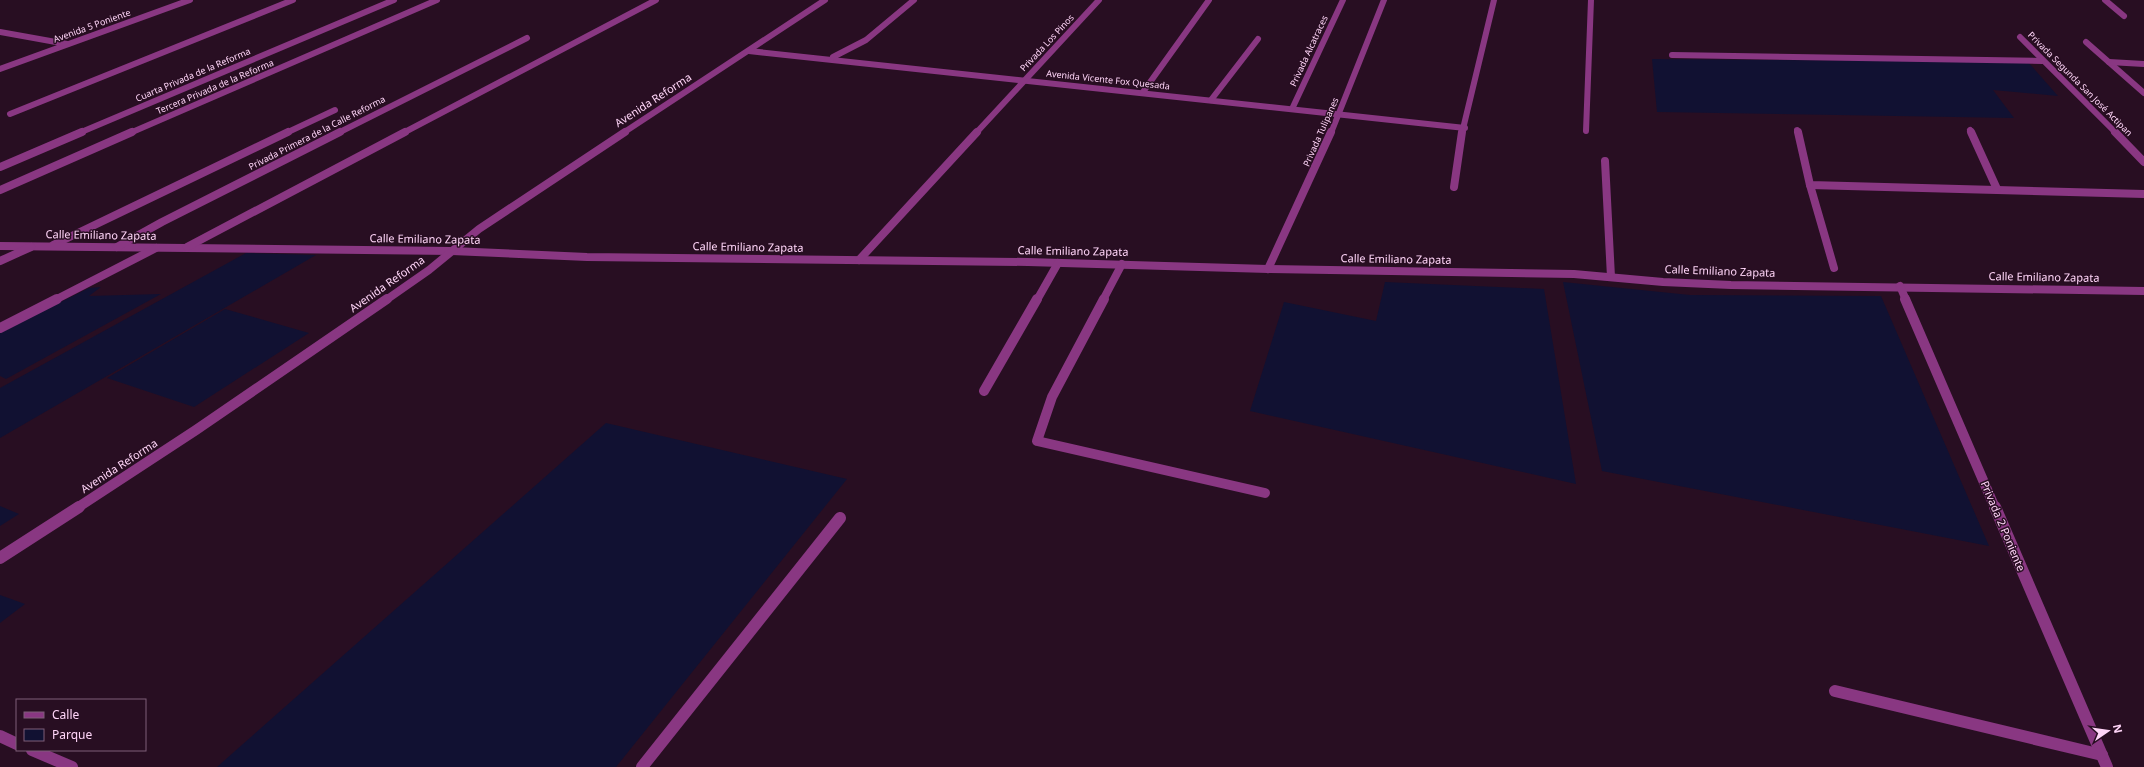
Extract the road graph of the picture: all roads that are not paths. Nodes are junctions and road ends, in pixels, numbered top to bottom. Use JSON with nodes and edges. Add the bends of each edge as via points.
{"nodes":[{"id":1,"x":190,"y":0,"type":"edge"},
{"id":2,"x":293,"y":0,"type":"edge"},
{"id":3,"x":394,"y":0,"type":"edge"},
{"id":4,"x":437,"y":0,"type":"edge"},
{"id":5,"x":656,"y":0,"type":"edge"},
{"id":6,"x":825,"y":0,"type":"edge"},
{"id":7,"x":914,"y":0,"type":"edge"},
{"id":8,"x":1099,"y":0,"type":"edge"},
{"id":9,"x":1209,"y":0,"type":"edge"},
{"id":10,"x":1343,"y":0,"type":"edge"},
{"id":11,"x":1384,"y":0,"type":"edge"},
{"id":12,"x":1494,"y":0,"type":"edge"},
{"id":13,"x":1591,"y":0,"type":"edge"},
{"id":14,"x":2105,"y":0,"type":"edge"},
{"id":15,"x":2124,"y":16,"type":"dead end"},
{"id":16,"x":0,"y":32,"type":"edge"},
{"id":17,"x":2020,"y":36,"type":"dead end"},
{"id":18,"x":527,"y":38,"type":"dead end"},
{"id":19,"x":1258,"y":38,"type":"dead end"},
{"id":20,"x":2086,"y":42,"type":"dead end"},
{"id":21,"x":68,"y":44,"type":"junction"},
{"id":22,"x":749,"y":51,"type":"junction"},
{"id":23,"x":1672,"y":55,"type":"dead end"},
{"id":24,"x":828,"y":59,"type":"junction"},
{"id":25,"x":2042,"y":61,"type":"junction"},
{"id":26,"x":2109,"y":62,"type":"junction"},
{"id":27,"x":2144,"y":64,"type":"edge"},
{"id":28,"x":0,"y":69,"type":"edge"},
{"id":29,"x":1024,"y":80,"type":"junction"},
{"id":30,"x":1143,"y":92,"type":"junction"},
{"id":31,"x":2144,"y":93,"type":"edge"},
{"id":32,"x":1212,"y":100,"type":"junction"},
{"id":33,"x":1292,"y":109,"type":"junction"},
{"id":34,"x":335,"y":110,"type":"dead end"},
{"id":35,"x":10,"y":114,"type":"dead end"},
{"id":36,"x":1340,"y":114,"type":"junction"},
{"id":37,"x":1465,"y":128,"type":"junction"},
{"id":38,"x":1797,"y":130,"type":"dead end"},
{"id":39,"x":1970,"y":130,"type":"dead end"},
{"id":40,"x":1586,"y":131,"type":"dead end"},
{"id":41,"x":1604,"y":161,"type":"dead end"},
{"id":42,"x":2144,"y":162,"type":"edge"},
{"id":43,"x":0,"y":167,"type":"edge"},
{"id":44,"x":1810,"y":185,"type":"junction"},
{"id":45,"x":1454,"y":187,"type":"dead end"},
{"id":46,"x":1997,"y":189,"type":"junction"},
{"id":47,"x":0,"y":190,"type":"edge"},
{"id":48,"x":2144,"y":194,"type":"edge"},
{"id":49,"x":0,"y":246,"type":"edge"},
{"id":50,"x":34,"y":246,"type":"junction"},
{"id":51,"x":50,"y":246,"type":"junction"},
{"id":52,"x":117,"y":247,"type":"junction"},
{"id":53,"x":158,"y":248,"type":"junction"},
{"id":54,"x":186,"y":248,"type":"junction"},
{"id":55,"x":452,"y":251,"type":"junction"},
{"id":56,"x":859,"y":260,"type":"junction"},
{"id":57,"x":0,"y":261,"type":"edge"},
{"id":58,"x":1058,"y":263,"type":"junction"},
{"id":59,"x":1122,"y":264,"type":"junction"},
{"id":60,"x":1834,"y":268,"type":"dead end"},
{"id":61,"x":1268,"y":269,"type":"junction"},
{"id":62,"x":1610,"y":277,"type":"junction"},
{"id":63,"x":1900,"y":286,"type":"junction"},
{"id":64,"x":2144,"y":291,"type":"edge"},
{"id":65,"x":0,"y":328,"type":"edge"},
{"id":66,"x":984,"y":391,"type":"dead end"},
{"id":67,"x":1265,"y":493,"type":"dead end"},
{"id":68,"x":840,"y":518,"type":"dead end"},
{"id":69,"x":0,"y":558,"type":"edge"},
{"id":70,"x":1835,"y":691,"type":"dead end"},
{"id":71,"x":0,"y":736,"type":"edge"},
{"id":72,"x":16,"y":744,"type":"edge"},
{"id":73,"x":34,"y":751,"type":"edge"},
{"id":74,"x":2105,"y":761,"type":"edge"},
{"id":75,"x":72,"y":767,"type":"edge"},
{"id":76,"x":642,"y":767,"type":"edge"}],
"edges":[{"from":1,"to":21,"type":"street","name":"Avenida 5 Poniente"},
{"from":2,"to":35,"type":"street"},
{"from":3,"to":43,"type":"street","name":"Cuarta Privada de la Reforma"},
{"from":4,"to":47,"type":"street","name":"Tercera Privada de la Reforma"},
{"from":5,"to":54,"type":"street"},
{"from":6,"to":22,"type":"street","name":"Avenida Reforma"},
{"from":7,"to":24,"type":"street","via":[[859,46],[848,53]]},
{"from":8,"to":29,"type":"street","name":"Privada Los Pinos"},
{"from":9,"to":30,"type":"street"},
{"from":10,"to":33,"type":"street","name":"Privada Alcatraces"},
{"from":11,"to":36,"type":"street","name":"Privada Tulipanes"},
{"from":12,"to":37,"type":"street"},
{"from":13,"to":40,"type":"street"},
{"from":14,"to":15,"type":"street"},
{"from":16,"to":21,"type":"street"},
{"from":17,"to":25,"type":"street","name":"Privada Segunda San José Actipan"},
{"from":18,"to":52,"type":"street","name":"Privada Primera de la Calle Reforma"},
{"from":19,"to":32,"type":"street"},
{"from":20,"to":26,"type":"street"},
{"from":21,"to":28,"type":"street","name":"Avenida 5 Poniente"},
{"from":22,"to":24,"type":"street","name":"Avenida Vicente Fox Quesada"},
{"from":22,"to":55,"type":"street","name":"Avenida Reforma","via":[[479,229]]},
{"from":23,"to":25,"type":"street"},
{"from":24,"to":29,"type":"street","name":"Avenida Vicente Fox Quesada"},
{"from":25,"to":42,"type":"street","name":"Privada Segunda San José Actipan"},
{"from":26,"to":27,"type":"street"},
{"from":26,"to":31,"type":"street"},
{"from":29,"to":30,"type":"street","name":"Avenida Vicente Fox Quesada"},
{"from":29,"to":56,"type":"street","name":"Privada Los Pinos"},
{"from":30,"to":32,"type":"street","name":"Avenida Vicente Fox Quesada"},
{"from":32,"to":33,"type":"street","name":"Avenida Vicente Fox Quesada"},
{"from":33,"to":36,"type":"street","name":"Avenida Vicente Fox Quesada"},
{"from":34,"to":51,"type":"street"},
{"from":36,"to":37,"type":"street","name":"Avenida Vicente Fox Quesada"},
{"from":36,"to":61,"type":"street","name":"Privada Tulipanes"},
{"from":37,"to":45,"type":"street"},
{"from":38,"to":44,"type":"street"},
{"from":39,"to":46,"type":"street"},
{"from":41,"to":62,"type":"street"},
{"from":44,"to":46,"type":"street"},
{"from":44,"to":60,"type":"street"},
{"from":46,"to":48,"type":"street"},
{"from":49,"to":50,"type":"street","name":"Calle Emiliano Zapata"},
{"from":50,"to":51,"type":"street","name":"Calle Emiliano Zapata"},
{"from":50,"to":57,"type":"street"},
{"from":51,"to":52,"type":"street","name":"Calle Emiliano Zapata"},
{"from":52,"to":53,"type":"street","name":"Calle Emiliano Zapata"},
{"from":53,"to":54,"type":"street","name":"Calle Emiliano Zapata"},
{"from":53,"to":65,"type":"street"},
{"from":54,"to":55,"type":"street","name":"Calle Emiliano Zapata"},
{"from":55,"to":56,"type":"street","name":"Calle Emiliano Zapata","via":[[587,257]]},
{"from":55,"to":69,"type":"street","name":"Avenida Reforma","via":[[429,270],[196,430]]},
{"from":56,"to":58,"type":"street","name":"Calle Emiliano Zapata"},
{"from":58,"to":59,"type":"street","name":"Calle Emiliano Zapata"},
{"from":58,"to":66,"type":"street"},
{"from":59,"to":61,"type":"street","name":"Calle Emiliano Zapata"},
{"from":59,"to":67,"type":"street","via":[[1052,397],[1037,441]]},
{"from":61,"to":62,"type":"street","name":"Calle Emiliano Zapata","via":[[1574,274]]},
{"from":62,"to":63,"type":"street","name":"Calle Emiliano Zapata","via":[[1732,285]]},
{"from":63,"to":64,"type":"street","name":"Calle Emiliano Zapata"},
{"from":63,"to":74,"type":"street","name":"Privada 2 Poniente"},
{"from":68,"to":76,"type":"street"},
{"from":70,"to":74,"type":"street"},
{"from":71,"to":72,"type":"street"},
{"from":73,"to":75,"type":"street"}]}
